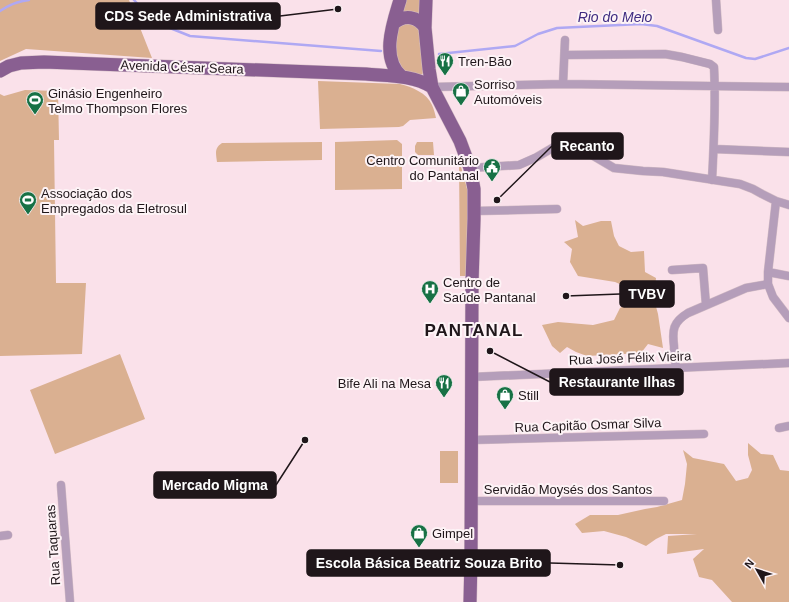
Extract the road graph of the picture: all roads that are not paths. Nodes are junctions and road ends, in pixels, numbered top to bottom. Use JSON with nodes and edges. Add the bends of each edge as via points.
{"nodes":[{"id":1,"x":400,"y":0,"type":"edge"},
{"id":2,"x":426,"y":0,"type":"edge"},
{"id":3,"x":716,"y":0,"type":"edge"},
{"id":4,"x":393,"y":24,"type":"junction"},
{"id":5,"x":425,"y":28,"type":"junction"},
{"id":6,"x":718,"y":30,"type":"dead end"},
{"id":7,"x":565,"y":40,"type":"dead end"},
{"id":8,"x":565,"y":55,"type":"junction"},
{"id":9,"x":391,"y":59,"type":"junction"},
{"id":10,"x":429,"y":69,"type":"junction"},
{"id":11,"x":0,"y":71,"type":"edge"},
{"id":12,"x":366,"y":74,"type":"junction"},
{"id":13,"x":402,"y":77,"type":"junction"},
{"id":14,"x":416,"y":79,"type":"junction"},
{"id":15,"x":563,"y":84,"type":"junction"},
{"id":16,"x":715,"y":86,"type":"junction"},
{"id":17,"x":432,"y":87,"type":"junction"},
{"id":18,"x":789,"y":87,"type":"edge"},
{"id":19,"x":714,"y":149,"type":"junction"},
{"id":20,"x":789,"y":152,"type":"edge"},
{"id":21,"x":470,"y":168,"type":"junction"},
{"id":22,"x":712,"y":180,"type":"junction"},
{"id":23,"x":776,"y":201,"type":"junction"},
{"id":24,"x":789,"y":205,"type":"edge"},
{"id":25,"x":557,"y":209,"type":"dead end"},
{"id":26,"x":474,"y":211,"type":"junction"},
{"id":27,"x":672,"y":270,"type":"dead end"},
{"id":28,"x":768,"y":272,"type":"junction"},
{"id":29,"x":789,"y":276,"type":"edge"},
{"id":30,"x":768,"y":284,"type":"junction"},
{"id":31,"x":706,"y":305,"type":"junction"},
{"id":32,"x":789,"y":318,"type":"edge"},
{"id":33,"x":789,"y":363,"type":"edge"},
{"id":34,"x":676,"y":368,"type":"junction"},
{"id":35,"x":472,"y":377,"type":"junction"},
{"id":36,"x":789,"y":426,"type":"edge"},
{"id":37,"x":779,"y":428,"type":"dead end"},
{"id":38,"x":704,"y":434,"type":"dead end"},
{"id":39,"x":472,"y":440,"type":"junction"},
{"id":40,"x":61,"y":485,"type":"dead end"},
{"id":41,"x":472,"y":501,"type":"junction"},
{"id":42,"x":664,"y":501,"type":"dead end"},
{"id":43,"x":70,"y":602,"type":"edge"},
{"id":44,"x":470,"y":602,"type":"edge"}],
"edges":[{"from":1,"to":4,"type":"main road"},
{"from":2,"to":5,"type":"main road"},
{"from":3,"to":6,"type":"street"},
{"from":4,"to":5,"type":"main road","via":[[408,17],[417,19]]},
{"from":4,"to":9,"type":"main road"},
{"from":5,"to":10,"type":"main road"},
{"from":7,"to":8,"type":"street"},
{"from":8,"to":15,"type":"street"},
{"from":8,"to":16,"type":"street","via":[[665,54],[682,57],[710,64],[714,68]]},
{"from":9,"to":12,"type":"main road","name":"Avenida César Seara","via":[[385,67]]},
{"from":9,"to":13,"type":"main road","via":[[395,70]]},
{"from":10,"to":14,"type":"main road"},
{"from":10,"to":17,"type":"main road"},
{"from":11,"to":12,"type":"main road","name":"Avenida César Seara","via":[[21,63],[44,62]]},
{"from":12,"to":13,"type":"main road","name":"Avenida César Seara"},
{"from":13,"to":14,"type":"main road","name":"Avenida César Seara"},
{"from":14,"to":17,"type":"main road","name":"Avenida César Seara"},
{"from":15,"to":16,"type":"street"},
{"from":15,"to":17,"type":"street"},
{"from":16,"to":18,"type":"street"},
{"from":16,"to":19,"type":"street"},
{"from":17,"to":21,"type":"main road","via":[[460,141]]},
{"from":19,"to":20,"type":"street"},
{"from":19,"to":22,"type":"street"},
{"from":21,"to":22,"type":"street","via":[[528,162],[554,146],[561,145],[580,148],[614,168]]},
{"from":21,"to":26,"type":"main road","via":[[474,189]]},
{"from":22,"to":23,"type":"street","via":[[740,184]]},
{"from":23,"to":24,"type":"street"},
{"from":23,"to":28,"type":"street"},
{"from":25,"to":26,"type":"street"},
{"from":26,"to":35,"type":"main road"},
{"from":27,"to":31,"type":"street","via":[[703,268]]},
{"from":28,"to":29,"type":"street"},
{"from":28,"to":30,"type":"street"},
{"from":30,"to":31,"type":"street","via":[[746,288]]},
{"from":30,"to":32,"type":"street","via":[[773,297]]},
{"from":31,"to":34,"type":"street","via":[[676,322],[673,335]]},
{"from":33,"to":34,"type":"street","name":"Rua José Félix Vieira"},
{"from":34,"to":35,"type":"street","name":"Rua José Félix Vieira"},
{"from":35,"to":39,"type":"main road"},
{"from":36,"to":37,"type":"street"},
{"from":38,"to":39,"type":"street","name":"Rua Capitão Osmar Silva"},
{"from":39,"to":41,"type":"main road"},
{"from":40,"to":43,"type":"street","name":"Rua Taquaras"},
{"from":41,"to":42,"type":"street","name":"Servidão Moysés dos Santos"},
{"from":41,"to":44,"type":"main road"}]}
